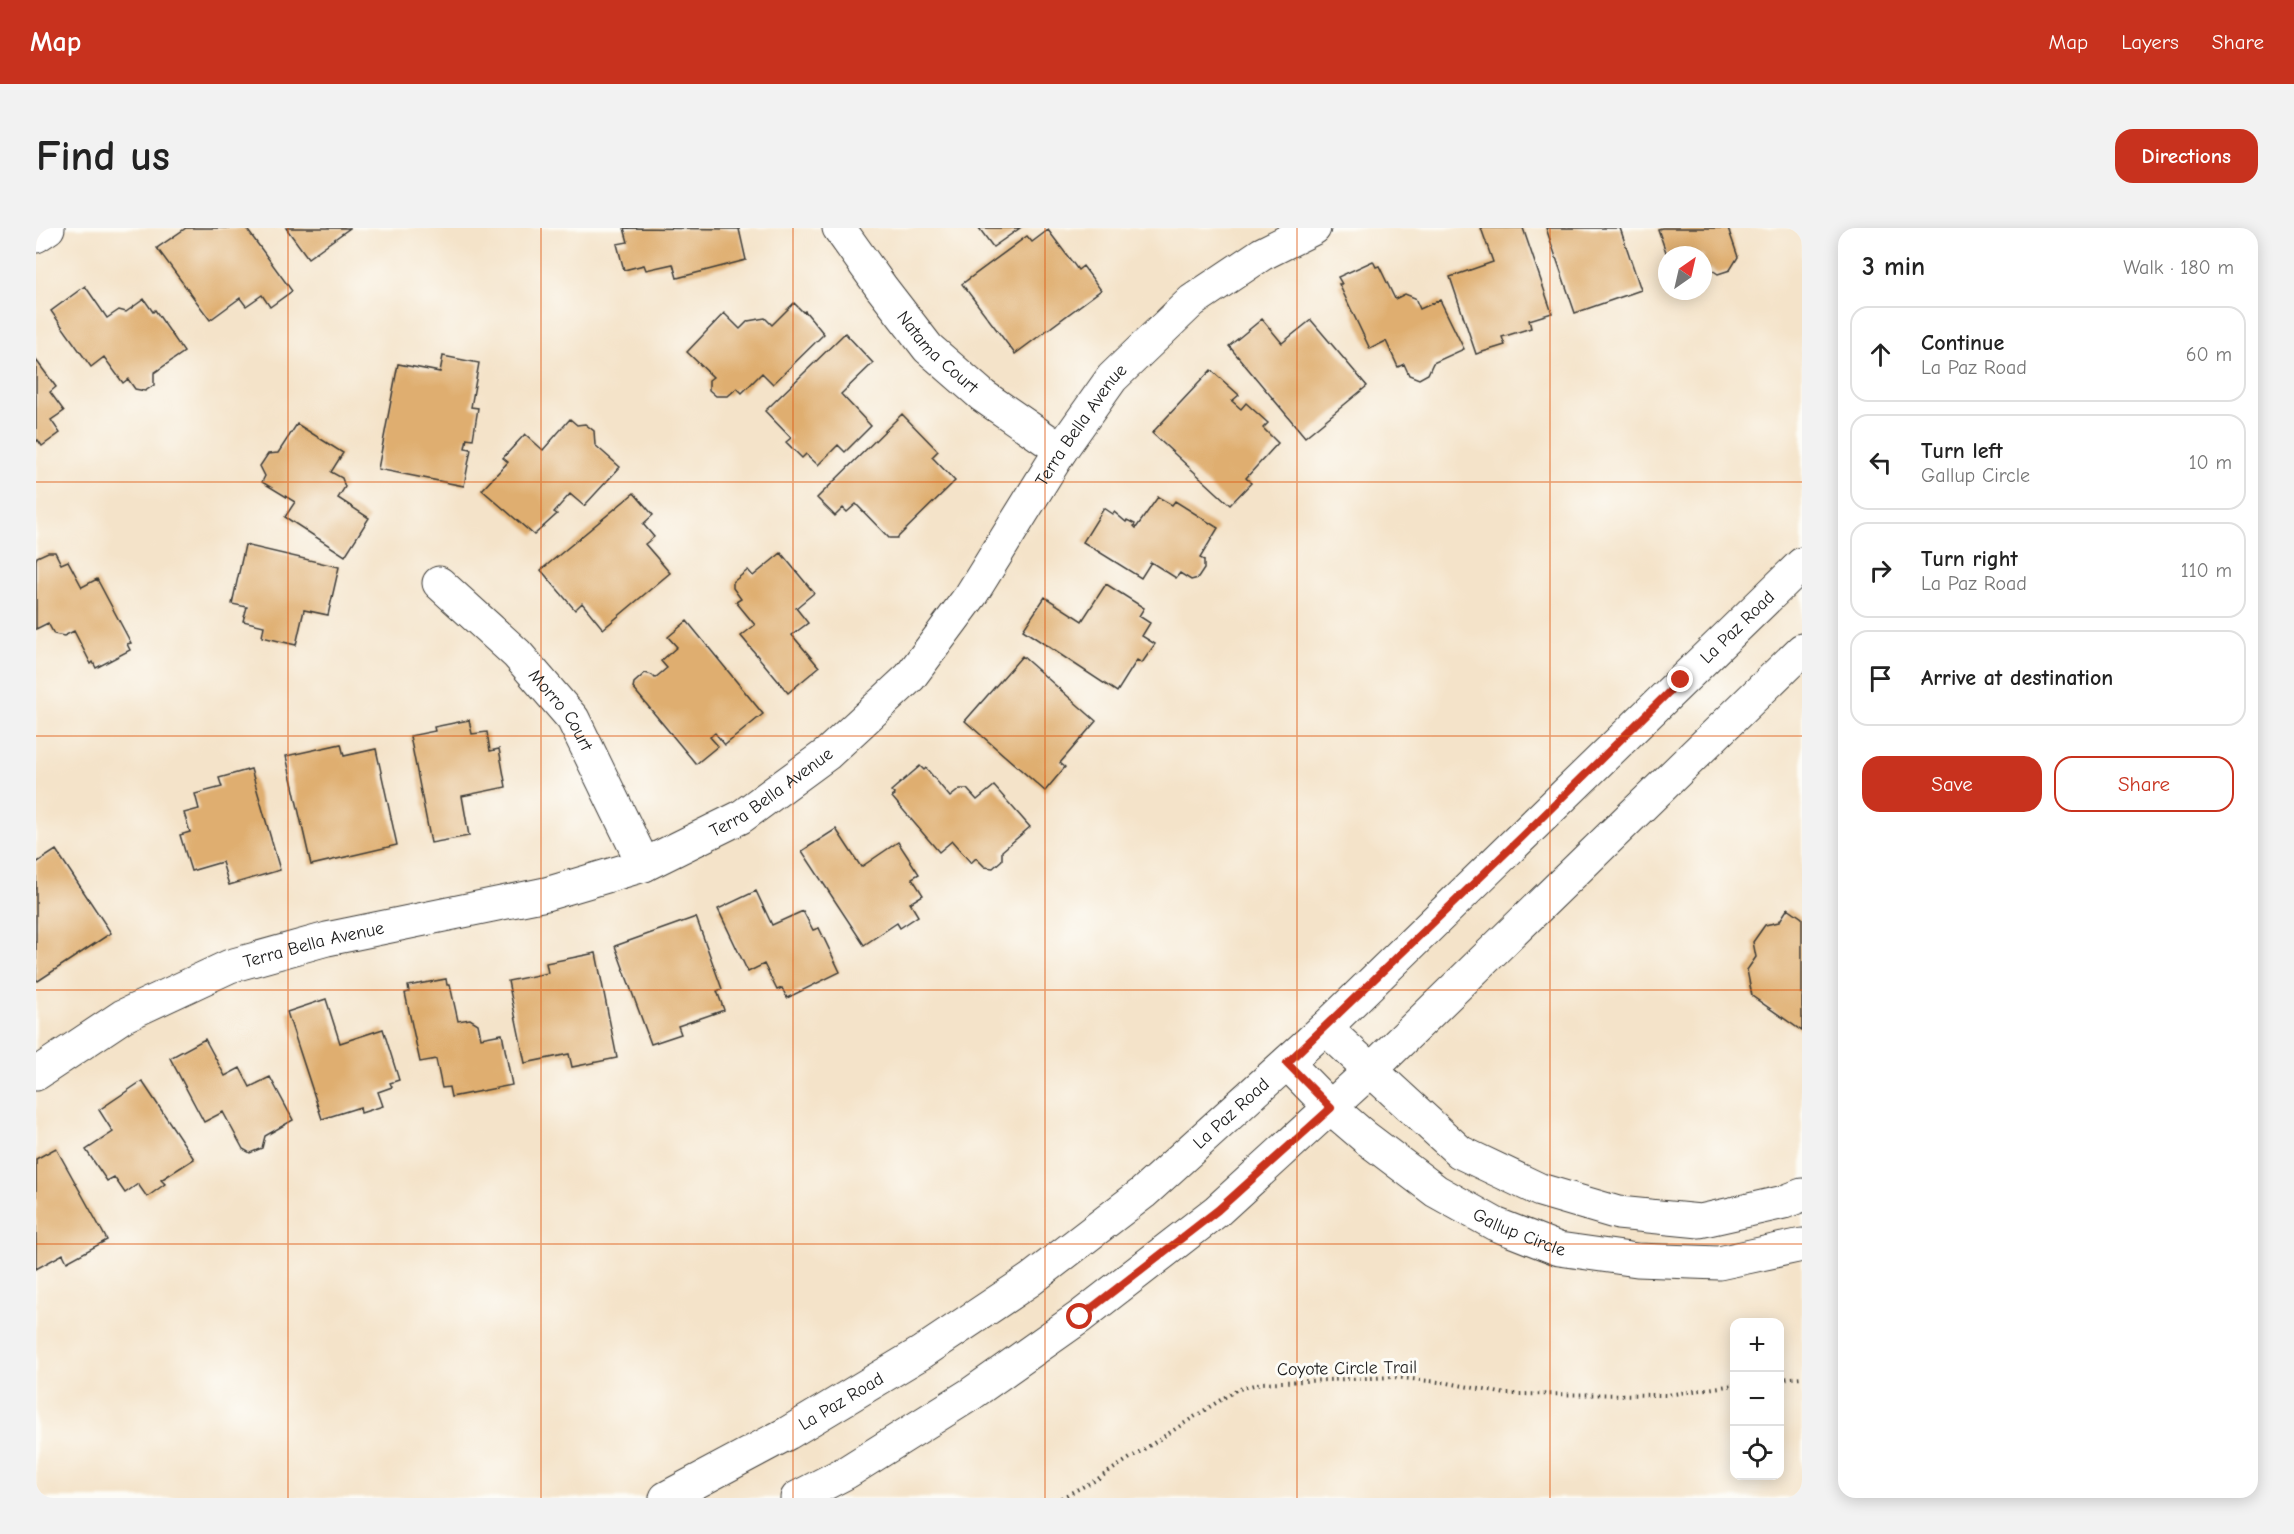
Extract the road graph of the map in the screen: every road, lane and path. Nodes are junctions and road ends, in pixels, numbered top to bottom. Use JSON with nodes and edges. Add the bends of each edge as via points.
{"nodes":[{"id":1,"x":48,"y":228,"type":"edge"},
{"id":2,"x":839,"y":228,"type":"edge"},
{"id":3,"x":1314,"y":228,"type":"edge"},
{"id":4,"x":36,"y":236,"type":"edge"},
{"id":5,"x":1061,"y":450,"type":"junction"},
{"id":6,"x":1802,"y":564,"type":"edge"},
{"id":7,"x":440,"y":583,"type":"dead end"},
{"id":8,"x":1802,"y":650,"type":"edge"},
{"id":9,"x":644,"y":865,"type":"junction"},
{"id":10,"x":1325,"y":1028,"type":"junction"},
{"id":11,"x":1287,"y":1063,"type":"junction"},
{"id":12,"x":1371,"y":1070,"type":"junction"},
{"id":13,"x":36,"y":1074,"type":"edge"},
{"id":14,"x":1331,"y":1108,"type":"junction"},
{"id":15,"x":1802,"y":1195,"type":"edge"},
{"id":16,"x":1802,"y":1245,"type":"edge"},
{"id":17,"x":1802,"y":1377,"type":"edge"},
{"id":18,"x":1784,"y":1379,"type":"edge"},
{"id":19,"x":1730,"y":1386,"type":"edge"},
{"id":20,"x":666,"y":1498,"type":"edge"},
{"id":21,"x":797,"y":1498,"type":"edge"},
{"id":22,"x":1061,"y":1498,"type":"edge"}],
"edges":[{"from":1,"to":4,"type":"street"},
{"from":2,"to":5,"type":"street","name":"Natama Court","via":[[928,348],[983,396]]},
{"from":3,"to":5,"type":"street","name":"Terra Bella Avenue","via":[[1262,254],[1192,301],[1112,378]]},
{"from":5,"to":9,"type":"street","name":"Terra Bella Avenue","via":[[971,595],[909,677],[827,754],[741,816]]},
{"from":6,"to":10,"type":"street","name":"La Paz Road"},
{"from":7,"to":9,"type":"street","name":"Morro Court","via":[[517,654],[573,719]]},
{"from":8,"to":12,"type":"street"},
{"from":9,"to":13,"type":"street","name":"Terra Bella Avenue","via":[[546,894],[327,939],[230,966],[123,1016]]},
{"from":10,"to":11,"type":"street","name":"La Paz Road"},
{"from":10,"to":12,"type":"street"},
{"from":11,"to":14,"type":"street","name":"Gallup Circle"},
{"from":11,"to":20,"type":"street","name":"La Paz Road","via":[[1143,1192],[1030,1280],[921,1353],[788,1433]]},
{"from":12,"to":14,"type":"street"},
{"from":12,"to":15,"type":"street","via":[[1460,1152],[1540,1190],[1618,1214],[1700,1221]]},
{"from":14,"to":16,"type":"street","name":"Gallup Circle","via":[[1378,1149],[1436,1191],[1495,1224],[1559,1249],[1637,1260],[1719,1263]]},
{"from":14,"to":21,"type":"street","via":[[1218,1210],[1080,1317],[971,1394],[847,1472]]},
{"from":17,"to":18,"type":"path"},
{"from":19,"to":22,"type":"path","name":"Coyote Circle Trail","via":[[1667,1395],[1506,1394],[1393,1377],[1262,1383],[1236,1390],[1096,1480]]}]}
